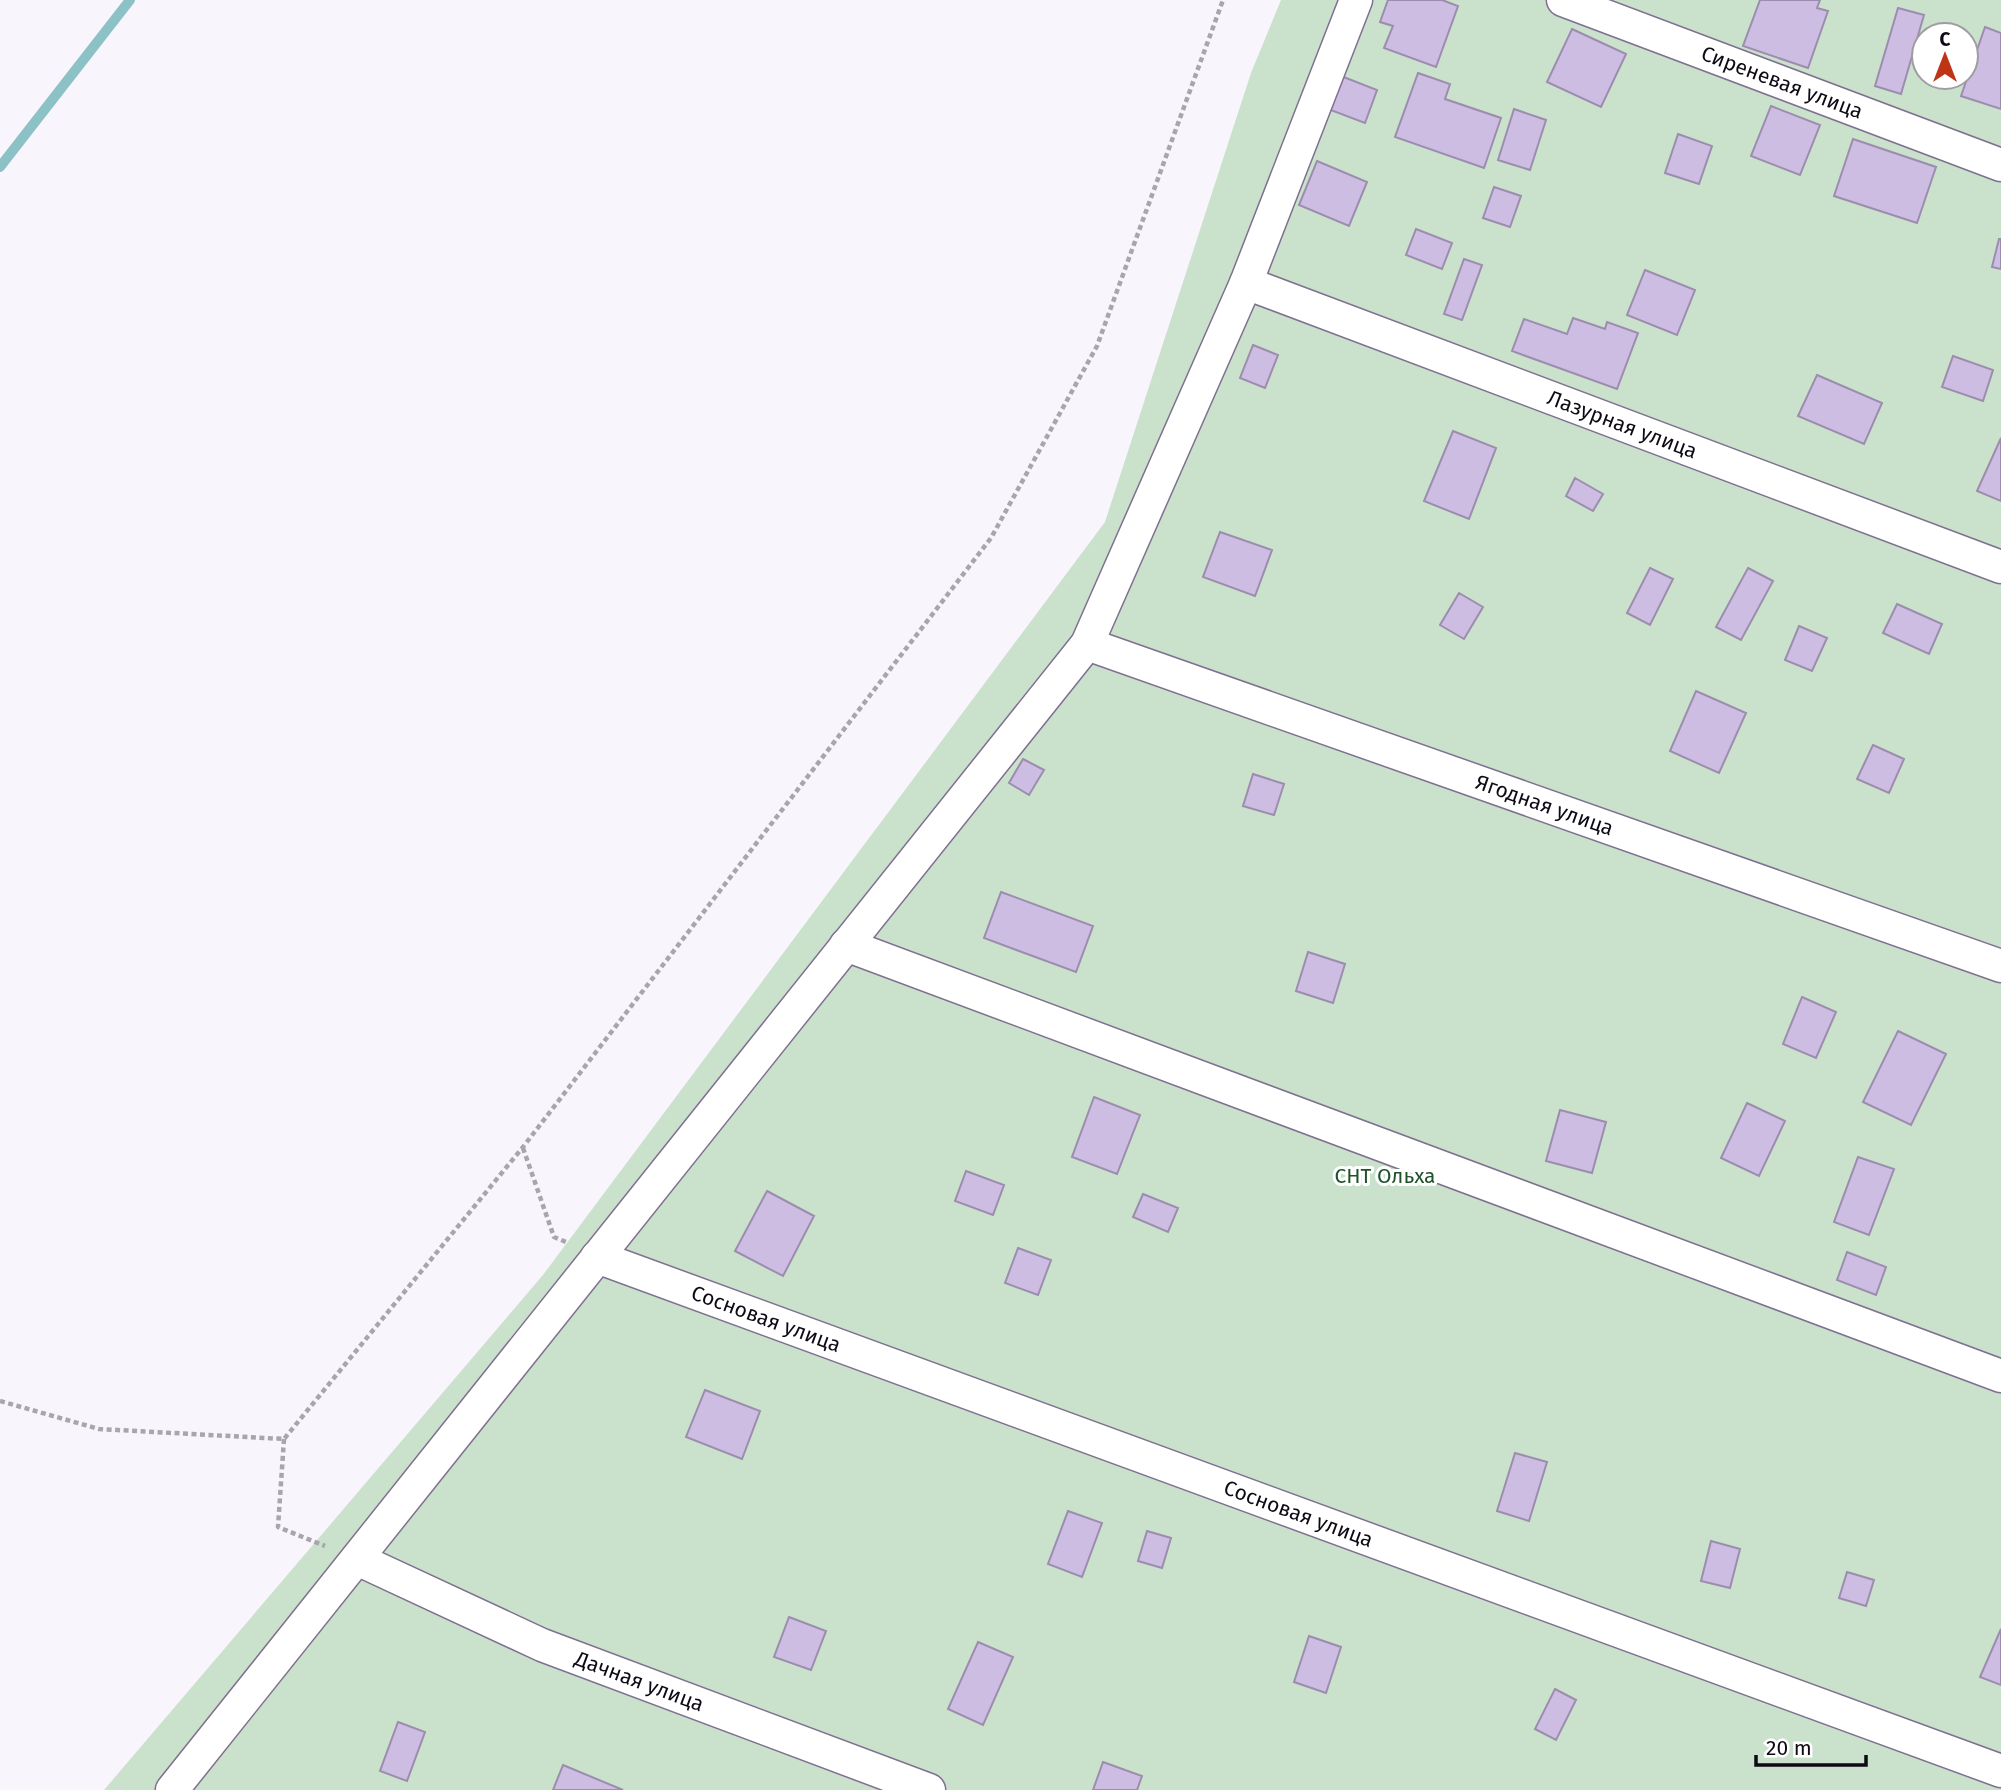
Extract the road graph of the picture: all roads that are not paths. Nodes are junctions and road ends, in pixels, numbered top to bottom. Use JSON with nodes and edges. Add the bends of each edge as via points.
{"nodes":[{"id":1,"x":1356,"y":0,"type":"edge"},
{"id":2,"x":1563,"y":0,"type":"edge"},
{"id":3,"x":2001,"y":165,"type":"edge"},
{"id":4,"x":1246,"y":283,"type":"junction"},
{"id":5,"x":2001,"y":567,"type":"edge"},
{"id":6,"x":1087,"y":645,"type":"junction"},
{"id":7,"x":846,"y":945,"type":"junction"},
{"id":8,"x":2001,"y":966,"type":"edge"},
{"id":9,"x":597,"y":1257,"type":"junction"},
{"id":10,"x":2001,"y":1376,"type":"edge"},
{"id":11,"x":357,"y":1559,"type":"junction"},
{"id":12,"x":2001,"y":1771,"type":"edge"},
{"id":13,"x":172,"y":1790,"type":"edge"},
{"id":14,"x":929,"y":1790,"type":"edge"}],
"edges":[{"from":1,"to":4,"type":"street"},
{"from":2,"to":3,"type":"street","name":"Сиреневая улица"},
{"from":4,"to":5,"type":"street","name":"Лазурная улица"},
{"from":4,"to":6,"type":"street"},
{"from":6,"to":7,"type":"street"},
{"from":6,"to":8,"type":"street","name":"Ягодная улица"},
{"from":7,"to":9,"type":"street"},
{"from":7,"to":10,"type":"street"},
{"from":9,"to":11,"type":"street"},
{"from":9,"to":12,"type":"street","name":"Сосновая улица"},
{"from":11,"to":13,"type":"street"},
{"from":11,"to":14,"type":"street","name":"Дачная улица","via":[[542,1645]]}]}
